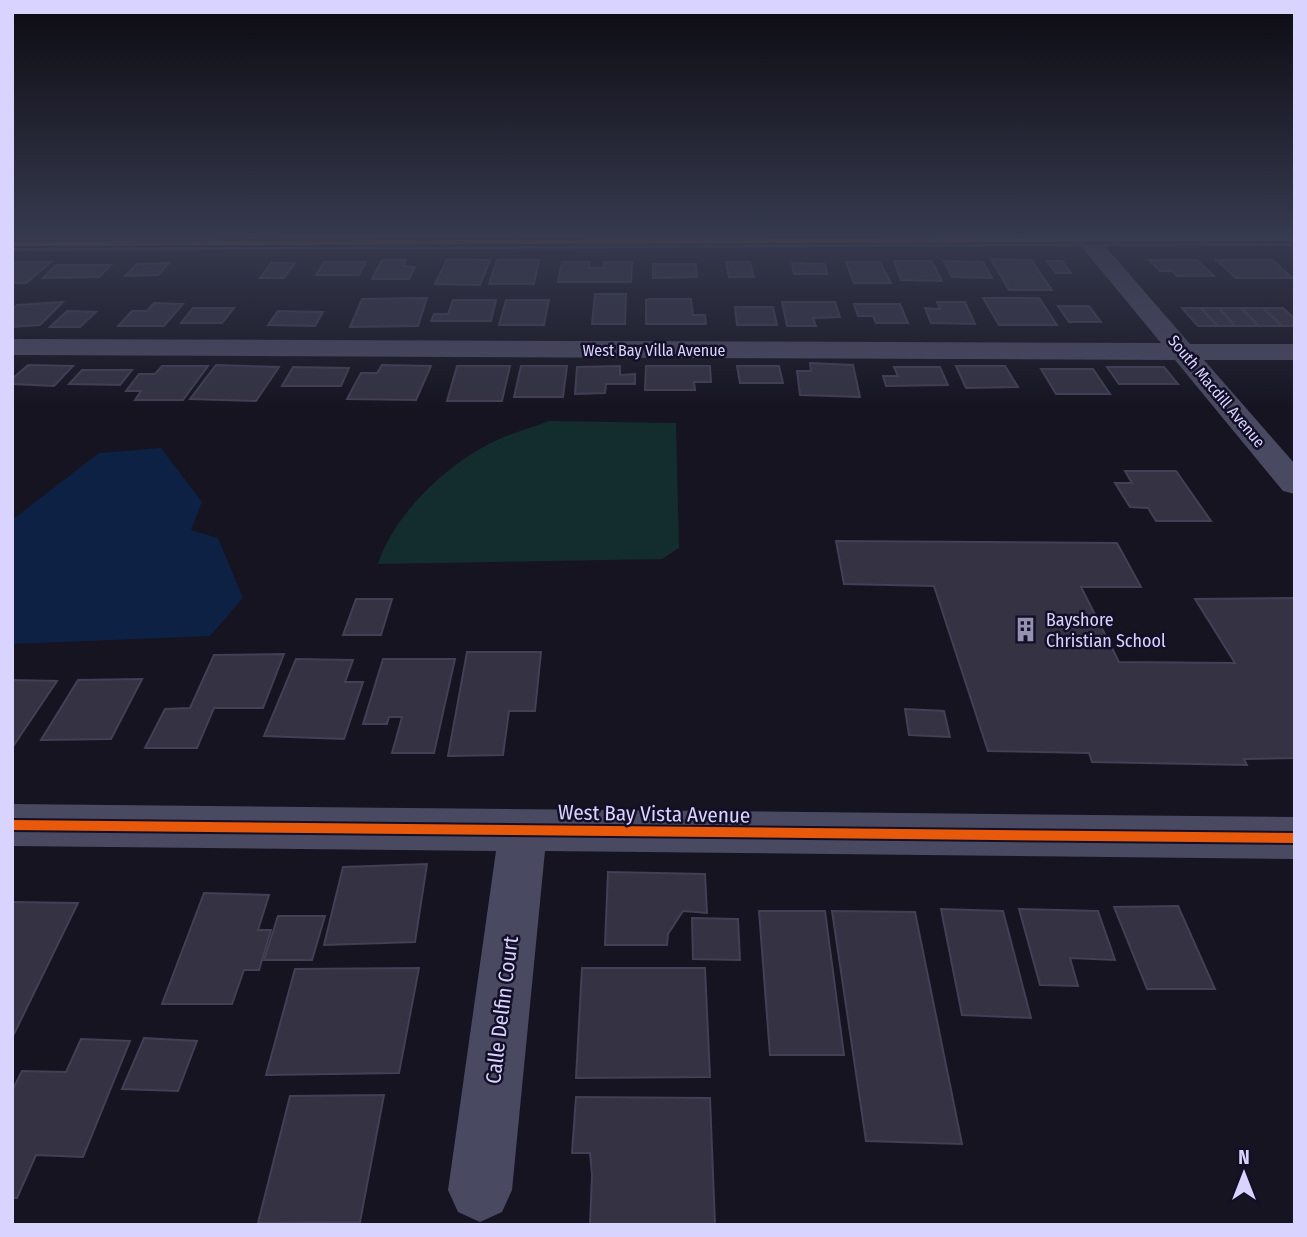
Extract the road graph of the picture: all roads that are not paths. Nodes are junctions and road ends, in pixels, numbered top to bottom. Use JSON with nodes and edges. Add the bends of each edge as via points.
{"nodes":[{"id":1,"x":1133,"y":293,"type":"edge"},
{"id":2,"x":12,"y":347,"type":"edge"},
{"id":3,"x":1184,"y":352,"type":"junction"},
{"id":4,"x":1295,"y":352,"type":"edge"},
{"id":5,"x":1295,"y":484,"type":"edge"},
{"id":6,"x":12,"y":825,"type":"edge"},
{"id":7,"x":523,"y":830,"type":"junction"},
{"id":8,"x":1295,"y":838,"type":"edge"},
{"id":9,"x":480,"y":1190,"type":"dead end"}],
"edges":[{"from":1,"to":3,"type":"street","name":"South Macdill Avenue"},
{"from":2,"to":3,"type":"street","name":"West Bay Villa Avenue"},
{"from":3,"to":4,"type":"street","name":"West Bay Villa Avenue"},
{"from":3,"to":5,"type":"street","name":"South Macdill Avenue"},
{"from":6,"to":7,"type":"street","name":"West Bay Vista Avenue"},
{"from":7,"to":8,"type":"street","name":"West Bay Vista Avenue"},
{"from":7,"to":9,"type":"street","name":"Calle Delfin Court"}]}
